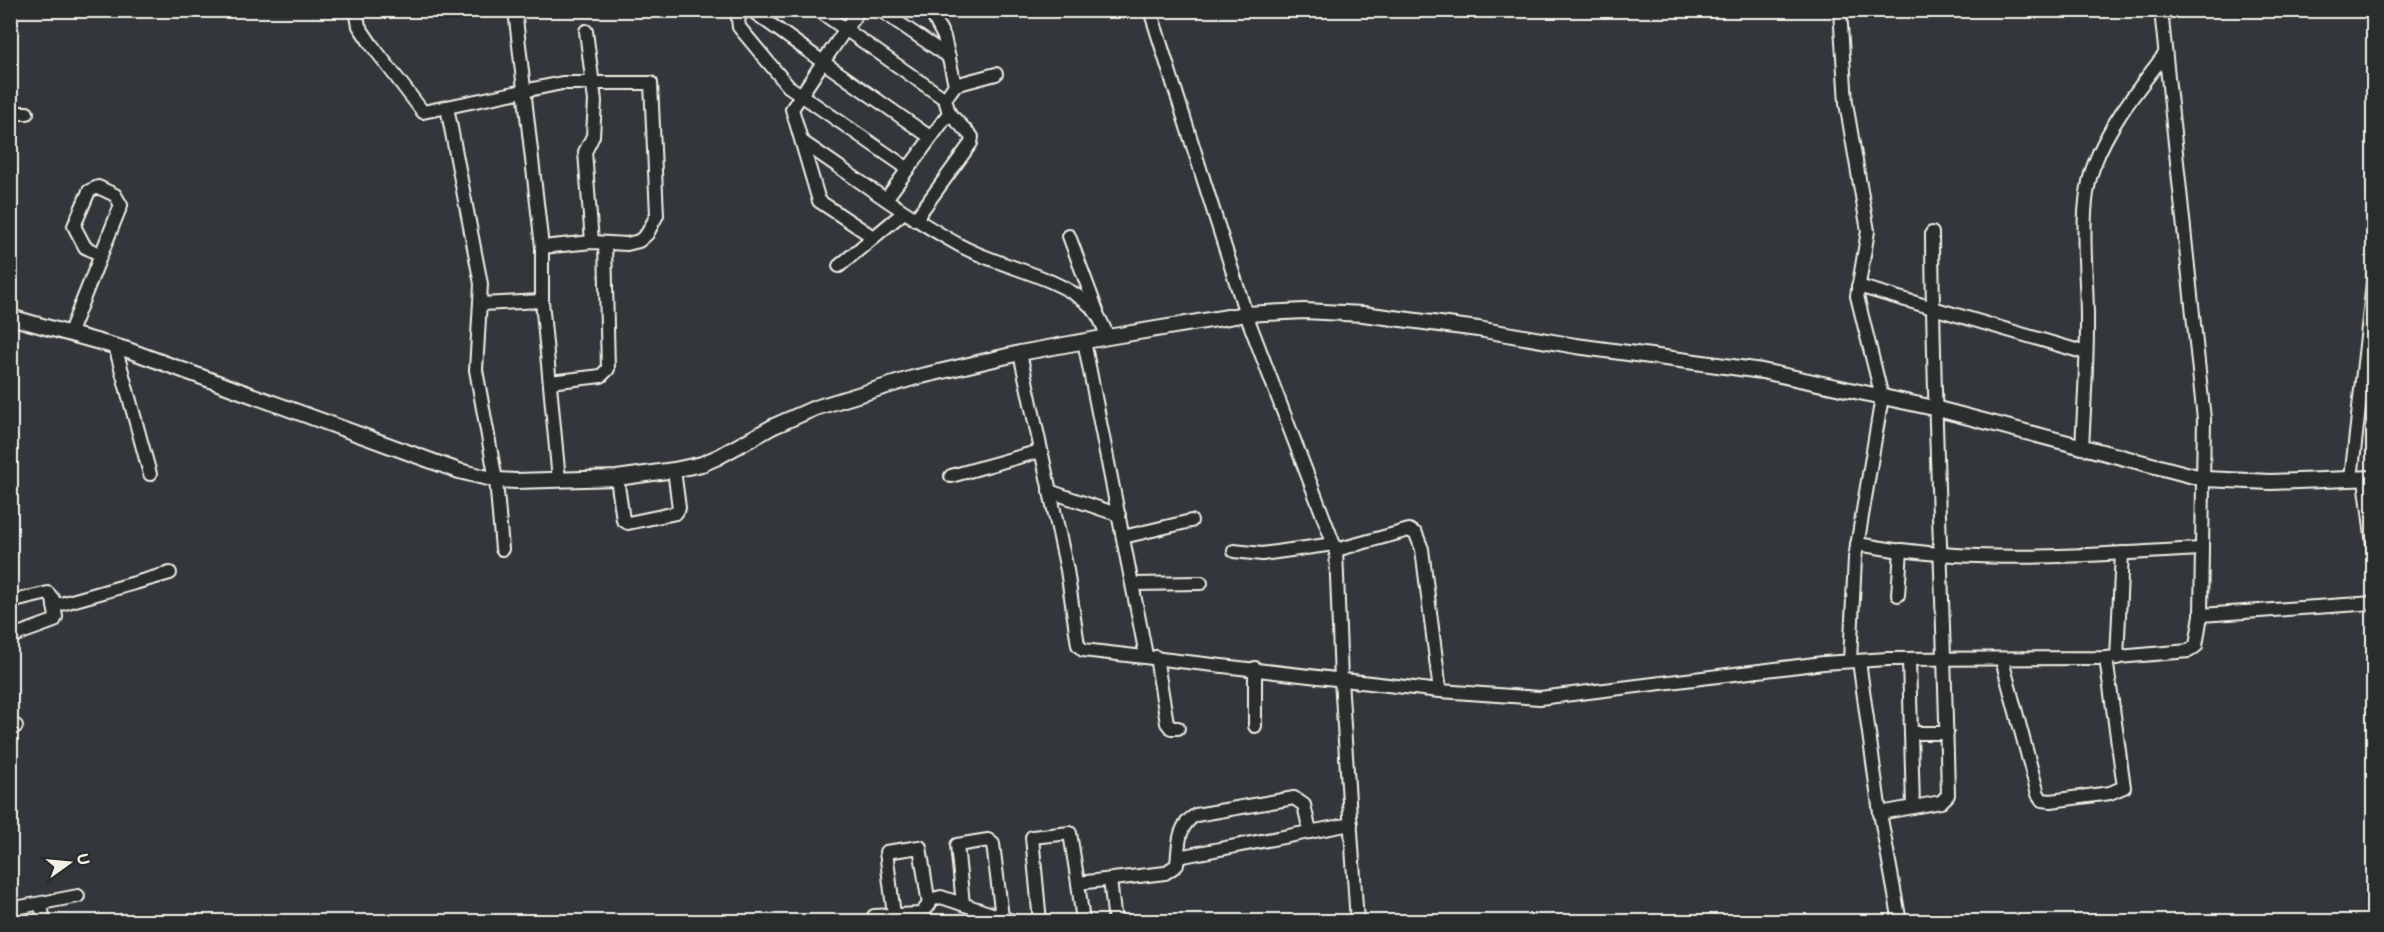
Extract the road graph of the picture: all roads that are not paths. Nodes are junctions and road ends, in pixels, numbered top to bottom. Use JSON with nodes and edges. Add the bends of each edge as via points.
{"nodes":[{"id":1,"x":356,"y":10,"type":"edge"},
{"id":2,"x":515,"y":10,"type":"edge"},
{"id":3,"x":743,"y":10,"type":"edge"},
{"id":4,"x":751,"y":10,"type":"edge"},
{"id":5,"x":818,"y":10,"type":"edge"},
{"id":6,"x":859,"y":10,"type":"edge"},
{"id":7,"x":880,"y":10,"type":"edge"},
{"id":8,"x":930,"y":10,"type":"edge"},
{"id":9,"x":1150,"y":10,"type":"edge"},
{"id":10,"x":1840,"y":10,"type":"edge"},
{"id":11,"x":2161,"y":10,"type":"edge"},
{"id":12,"x":846,"y":30,"type":"junction"},
{"id":13,"x":586,"y":31,"type":"dead end"},
{"id":14,"x":2165,"y":54,"type":"junction"},
{"id":15,"x":949,"y":57,"type":"junction"},
{"id":16,"x":823,"y":62,"type":"junction"},
{"id":17,"x":996,"y":74,"type":"dead end"},
{"id":18,"x":593,"y":84,"type":"junction"},
{"id":19,"x":955,"y":85,"type":"junction"},
{"id":20,"x":525,"y":88,"type":"junction"},
{"id":21,"x":800,"y":95,"type":"junction"},
{"id":22,"x":945,"y":99,"type":"junction"},
{"id":23,"x":447,"y":107,"type":"junction"},
{"id":24,"x":10,"y":113,"type":"edge"},
{"id":25,"x":27,"y":113,"type":"dead end"},
{"id":26,"x":949,"y":113,"type":"junction"},
{"id":27,"x":930,"y":137,"type":"junction"},
{"id":28,"x":804,"y":143,"type":"junction"},
{"id":29,"x":907,"y":168,"type":"junction"},
{"id":30,"x":886,"y":199,"type":"junction"},
{"id":31,"x":903,"y":213,"type":"junction"},
{"id":32,"x":915,"y":220,"type":"junction"},
{"id":33,"x":1932,"y":233,"type":"dead end"},
{"id":34,"x":1069,"y":236,"type":"dead end"},
{"id":35,"x":873,"y":237,"type":"junction"},
{"id":36,"x":598,"y":243,"type":"junction"},
{"id":37,"x":543,"y":247,"type":"junction"},
{"id":38,"x":101,"y":255,"type":"junction"},
{"id":39,"x":839,"y":266,"type":"dead end"},
{"id":40,"x":2373,"y":274,"type":"edge"},
{"id":41,"x":1858,"y":286,"type":"junction"},
{"id":42,"x":542,"y":301,"type":"junction"},
{"id":43,"x":481,"y":304,"type":"junction"},
{"id":44,"x":1933,"y":306,"type":"junction"},
{"id":45,"x":1246,"y":314,"type":"junction"},
{"id":46,"x":10,"y":317,"type":"edge"},
{"id":47,"x":1100,"y":317,"type":"junction"},
{"id":48,"x":70,"y":332,"type":"junction"},
{"id":49,"x":1108,"y":337,"type":"junction"},
{"id":50,"x":1084,"y":341,"type":"junction"},
{"id":51,"x":115,"y":346,"type":"junction"},
{"id":52,"x":1020,"y":353,"type":"junction"},
{"id":53,"x":2086,"y":353,"type":"junction"},
{"id":54,"x":550,"y":382,"type":"junction"},
{"id":55,"x":1882,"y":397,"type":"junction"},
{"id":56,"x":1934,"y":408,"type":"junction"},
{"id":57,"x":2082,"y":448,"type":"junction"},
{"id":58,"x":1040,"y":451,"type":"junction"},
{"id":59,"x":674,"y":470,"type":"junction"},
{"id":60,"x":150,"y":474,"type":"dead end"},
{"id":61,"x":951,"y":476,"type":"dead end"},
{"id":62,"x":617,"y":478,"type":"junction"},
{"id":63,"x":2205,"y":479,"type":"junction"},
{"id":64,"x":2363,"y":479,"type":"edge"},
{"id":65,"x":496,"y":480,"type":"junction"},
{"id":66,"x":559,"y":480,"type":"junction"},
{"id":67,"x":1049,"y":491,"type":"junction"},
{"id":68,"x":1119,"y":515,"type":"junction"},
{"id":69,"x":1191,"y":521,"type":"dead end"},
{"id":70,"x":1123,"y":537,"type":"junction"},
{"id":71,"x":1857,"y":544,"type":"junction"},
{"id":72,"x":1335,"y":547,"type":"junction"},
{"id":73,"x":501,"y":549,"type":"dead end"},
{"id":74,"x":2200,"y":549,"type":"junction"},
{"id":75,"x":1901,"y":550,"type":"junction"},
{"id":76,"x":1234,"y":551,"type":"dead end"},
{"id":77,"x":2122,"y":553,"type":"junction"},
{"id":78,"x":2373,"y":553,"type":"edge"},
{"id":79,"x":1938,"y":555,"type":"junction"},
{"id":80,"x":170,"y":573,"type":"dead end"},
{"id":81,"x":1201,"y":583,"type":"dead end"},
{"id":82,"x":1133,"y":584,"type":"junction"},
{"id":83,"x":1898,"y":595,"type":"dead end"},
{"id":84,"x":10,"y":602,"type":"edge"},
{"id":85,"x":2373,"y":603,"type":"edge"},
{"id":86,"x":54,"y":606,"type":"junction"},
{"id":87,"x":2201,"y":615,"type":"junction"},
{"id":88,"x":10,"y":636,"type":"edge"},
{"id":89,"x":1151,"y":656,"type":"junction"},
{"id":90,"x":2111,"y":658,"type":"junction"},
{"id":91,"x":1909,"y":659,"type":"junction"},
{"id":92,"x":1946,"y":660,"type":"junction"},
{"id":93,"x":2002,"y":660,"type":"junction"},
{"id":94,"x":1854,"y":661,"type":"junction"},
{"id":95,"x":1255,"y":668,"type":"junction"},
{"id":96,"x":1341,"y":680,"type":"junction"},
{"id":97,"x":1440,"y":691,"type":"junction"},
{"id":98,"x":1255,"y":726,"type":"dead end"},
{"id":99,"x":1178,"y":728,"type":"dead end"},
{"id":100,"x":1911,"y":733,"type":"junction"},
{"id":101,"x":1947,"y":733,"type":"junction"},
{"id":102,"x":1913,"y":807,"type":"junction"},
{"id":103,"x":1880,"y":813,"type":"junction"},
{"id":104,"x":1351,"y":824,"type":"junction"},
{"id":105,"x":1310,"y":832,"type":"junction"},
{"id":106,"x":1178,"y":856,"type":"junction"},
{"id":107,"x":1110,"y":880,"type":"junction"},
{"id":108,"x":1078,"y":883,"type":"junction"},
{"id":109,"x":78,"y":896,"type":"dead end"},
{"id":110,"x":41,"y":904,"type":"junction"},
{"id":111,"x":963,"y":904,"type":"junction"},
{"id":112,"x":10,"y":909,"type":"edge"},
{"id":113,"x":924,"y":913,"type":"edge"},
{"id":114,"x":894,"y":915,"type":"junction"},
{"id":115,"x":874,"y":916,"type":"dead end"},
{"id":116,"x":1002,"y":917,"type":"junction"},
{"id":117,"x":44,"y":921,"type":"edge"},
{"id":118,"x":1016,"y":921,"type":"edge"},
{"id":119,"x":1040,"y":921,"type":"edge"},
{"id":120,"x":1083,"y":921,"type":"edge"},
{"id":121,"x":1115,"y":921,"type":"edge"},
{"id":122,"x":1358,"y":921,"type":"edge"},
{"id":123,"x":1900,"y":921,"type":"edge"}],
"edges":[{"from":1,"to":23,"type":"street","via":[[359,26],[420,110]]},
{"from":2,"to":20,"type":"street"},
{"from":3,"to":21,"type":"street","via":[[739,27],[781,80]]},
{"from":4,"to":16,"type":"street"},
{"from":5,"to":12,"type":"street"},
{"from":6,"to":12,"type":"street"},
{"from":7,"to":15,"type":"street"},
{"from":8,"to":15,"type":"street"},
{"from":9,"to":45,"type":"street"},
{"from":10,"to":41,"type":"street","via":[[1846,103],[1868,231]]},
{"from":11,"to":14,"type":"street"},
{"from":12,"to":16,"type":"street"},
{"from":12,"to":22,"type":"street"},
{"from":13,"to":18,"type":"street"},
{"from":14,"to":53,"type":"street","via":[[2134,94],[2093,166],[2085,237]]},
{"from":14,"to":63,"type":"street","via":[[2203,407]]},
{"from":15,"to":19,"type":"street"},
{"from":16,"to":21,"type":"street"},
{"from":16,"to":27,"type":"street"},
{"from":17,"to":19,"type":"street"},
{"from":18,"to":20,"type":"street"},
{"from":18,"to":36,"type":"street","via":[[594,128],[585,152]]},
{"from":18,"to":36,"type":"street","via":[[651,83],[657,215],[639,241]]},
{"from":19,"to":22,"type":"street"},
{"from":20,"to":23,"type":"street"},
{"from":20,"to":37,"type":"street"},
{"from":21,"to":28,"type":"street","via":[[792,109]]},
{"from":21,"to":29,"type":"street"},
{"from":22,"to":26,"type":"street"},
{"from":23,"to":43,"type":"street","via":[[477,263]]},
{"from":24,"to":25,"type":"street"},
{"from":26,"to":27,"type":"street"},
{"from":26,"to":32,"type":"street","via":[[972,137],[971,143]]},
{"from":27,"to":29,"type":"street"},
{"from":28,"to":30,"type":"street"},
{"from":28,"to":35,"type":"street","via":[[819,201]]},
{"from":29,"to":30,"type":"street"},
{"from":30,"to":31,"type":"street"},
{"from":31,"to":32,"type":"street"},
{"from":31,"to":35,"type":"street"},
{"from":32,"to":47,"type":"street","via":[[964,248],[1079,297]]},
{"from":33,"to":44,"type":"street"},
{"from":34,"to":47,"type":"street"},
{"from":35,"to":39,"type":"street"},
{"from":36,"to":37,"type":"street"},
{"from":36,"to":54,"type":"street","via":[[608,369],[601,376]]},
{"from":37,"to":42,"type":"street"},
{"from":38,"to":38,"type":"street","via":[[121,205],[115,195],[98,188],[88,191],[74,226],[85,247]]},
{"from":38,"to":48,"type":"street"},
{"from":40,"to":64,"type":"street"},
{"from":41,"to":44,"type":"street"},
{"from":41,"to":55,"type":"street","via":[[1858,303]]},
{"from":42,"to":43,"type":"street"},
{"from":42,"to":54,"type":"street"},
{"from":43,"to":65,"type":"street","via":[[476,370]]},
{"from":44,"to":53,"type":"street"},
{"from":44,"to":56,"type":"street"},
{"from":45,"to":49,"type":"street"},
{"from":45,"to":55,"type":"street","via":[[1363,314],[1466,327],[1762,372]]},
{"from":45,"to":72,"type":"street"},
{"from":46,"to":48,"type":"street"},
{"from":47,"to":49,"type":"street"},
{"from":48,"to":51,"type":"street"},
{"from":49,"to":50,"type":"street"},
{"from":50,"to":52,"type":"street"},
{"from":50,"to":68,"type":"street"},
{"from":51,"to":60,"type":"street"},
{"from":51,"to":65,"type":"street","via":[[426,459]]},
{"from":52,"to":58,"type":"street"},
{"from":52,"to":59,"type":"street","via":[[913,378],[815,408],[718,457]]},
{"from":53,"to":57,"type":"street"},
{"from":54,"to":66,"type":"street"},
{"from":55,"to":56,"type":"street"},
{"from":55,"to":71,"type":"street"},
{"from":56,"to":57,"type":"street"},
{"from":56,"to":79,"type":"street"},
{"from":57,"to":63,"type":"street"},
{"from":58,"to":61,"type":"street"},
{"from":58,"to":67,"type":"street"},
{"from":59,"to":62,"type":"street"},
{"from":59,"to":62,"type":"street","via":[[679,508],[676,513],[628,523],[622,520]]},
{"from":62,"to":66,"type":"street"},
{"from":63,"to":64,"type":"street"},
{"from":63,"to":74,"type":"street"},
{"from":64,"to":78,"type":"street"},
{"from":65,"to":66,"type":"street"},
{"from":65,"to":73,"type":"street"},
{"from":67,"to":68,"type":"street"},
{"from":67,"to":89,"type":"street","via":[[1080,648]]},
{"from":68,"to":70,"type":"street"},
{"from":69,"to":70,"type":"street"},
{"from":70,"to":82,"type":"street"},
{"from":71,"to":75,"type":"street"},
{"from":71,"to":94,"type":"street"},
{"from":72,"to":76,"type":"street","via":[[1262,554]]},
{"from":72,"to":96,"type":"street"},
{"from":72,"to":97,"type":"street","via":[[1409,530],[1416,534],[1422,549]]},
{"from":74,"to":77,"type":"street"},
{"from":74,"to":87,"type":"street"},
{"from":75,"to":79,"type":"street"},
{"from":75,"to":83,"type":"street"},
{"from":77,"to":79,"type":"street"},
{"from":77,"to":90,"type":"street"},
{"from":79,"to":92,"type":"street"},
{"from":80,"to":86,"type":"street"},
{"from":81,"to":82,"type":"street"},
{"from":82,"to":89,"type":"street"},
{"from":84,"to":86,"type":"street","via":[[44,592],[50,595]]},
{"from":85,"to":87,"type":"street"},
{"from":86,"to":88,"type":"street","via":[[54,621]]},
{"from":87,"to":90,"type":"street","via":[[2196,646],[2189,651]]},
{"from":89,"to":95,"type":"street"},
{"from":89,"to":99,"type":"street","via":[[1167,723]]},
{"from":90,"to":93,"type":"street"},
{"from":90,"to":93,"type":"street","via":[[2124,787],[2110,793],[2051,801],[2042,800],[2038,794]]},
{"from":91,"to":92,"type":"street"},
{"from":91,"to":94,"type":"street"},
{"from":91,"to":100,"type":"street"},
{"from":92,"to":93,"type":"street"},
{"from":92,"to":101,"type":"street"},
{"from":94,"to":97,"type":"street","via":[[1540,698]]},
{"from":94,"to":103,"type":"street"},
{"from":95,"to":96,"type":"street"},
{"from":95,"to":98,"type":"street"},
{"from":96,"to":97,"type":"street"},
{"from":96,"to":104,"type":"street"},
{"from":100,"to":101,"type":"street"},
{"from":100,"to":102,"type":"street"},
{"from":101,"to":102,"type":"street","via":[[1948,798]]},
{"from":102,"to":103,"type":"street"},
{"from":103,"to":123,"type":"street"},
{"from":104,"to":105,"type":"street"},
{"from":104,"to":122,"type":"street"},
{"from":105,"to":106,"type":"street"},
{"from":105,"to":106,"type":"street","via":[[1304,805],[1294,798],[1196,815],[1185,824]]},
{"from":106,"to":107,"type":"street","via":[[1177,865],[1165,873]]},
{"from":107,"to":108,"type":"street"},
{"from":107,"to":121,"type":"street"},
{"from":108,"to":119,"type":"street","via":[[1070,833],[1032,837]]},
{"from":108,"to":120,"type":"street"},
{"from":109,"to":110,"type":"street"},
{"from":110,"to":112,"type":"street"},
{"from":110,"to":117,"type":"street"},
{"from":111,"to":113,"type":"street","via":[[941,897]]},
{"from":111,"to":116,"type":"street"},
{"from":111,"to":116,"type":"street","via":[[957,845],[988,840],[993,844]]},
{"from":113,"to":114,"type":"street"},
{"from":113,"to":114,"type":"street","via":[[920,847],[886,852]]},
{"from":114,"to":115,"type":"street"},
{"from":116,"to":118,"type":"street"}]}
